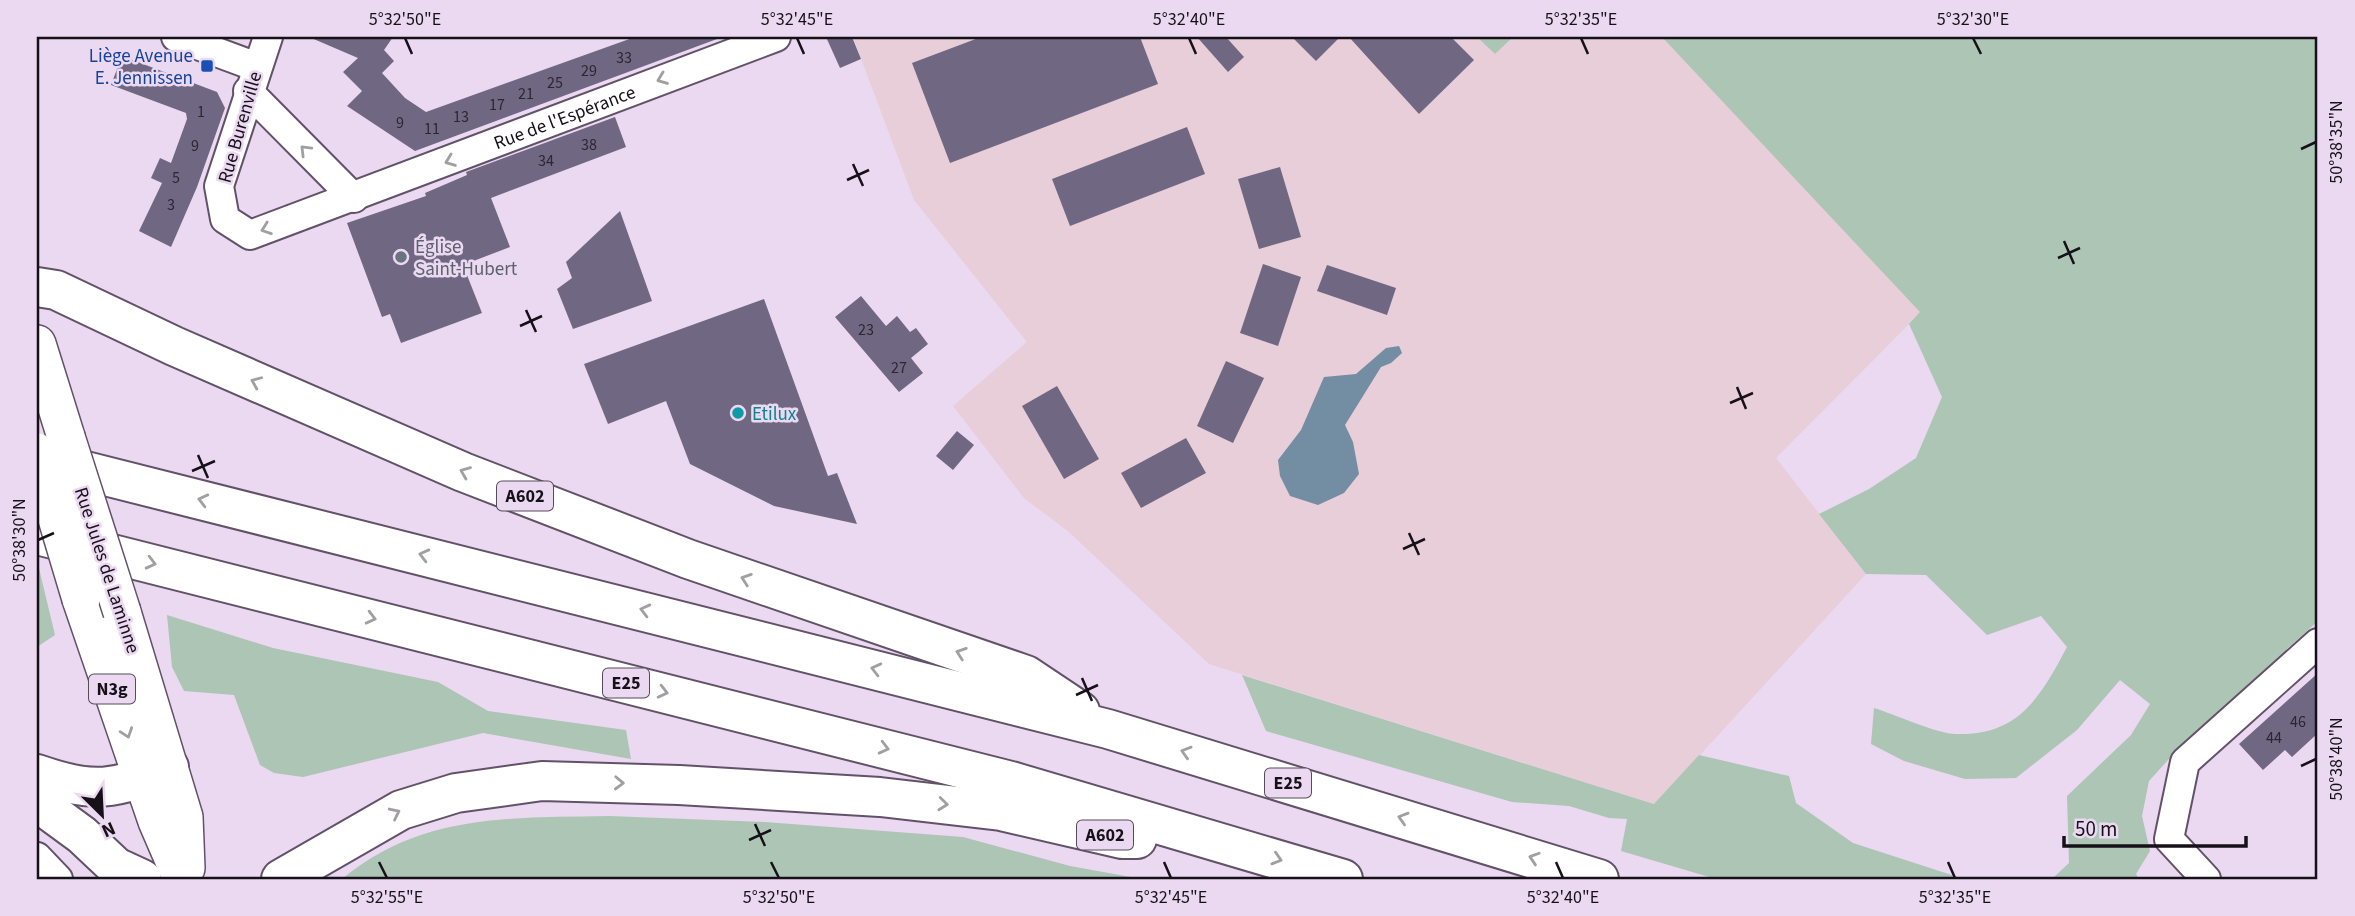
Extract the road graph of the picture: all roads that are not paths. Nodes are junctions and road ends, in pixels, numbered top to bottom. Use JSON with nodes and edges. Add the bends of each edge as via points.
{"nodes":[{"id":1,"x":176,"y":37,"type":"edge"},
{"id":2,"x":268,"y":37,"type":"edge"},
{"id":3,"x":776,"y":37,"type":"edge"},
{"id":4,"x":252,"y":79,"type":"junction"},
{"id":5,"x":354,"y":198,"type":"junction"},
{"id":6,"x":225,"y":219,"type":"joint"},
{"id":7,"x":37,"y":287,"type":"edge"},
{"id":8,"x":37,"y":344,"type":"edge"},
{"id":9,"x":46,"y":449,"type":"edge"},
{"id":10,"x":37,"y":535,"type":"edge"},
{"id":11,"x":2318,"y":643,"type":"edge"},
{"id":12,"x":1108,"y":729,"type":"junction"},
{"id":13,"x":155,"y":772,"type":"junction"},
{"id":14,"x":37,"y":774,"type":"edge"},
{"id":15,"x":37,"y":802,"type":"edge"},
{"id":16,"x":1212,"y":839,"type":"junction"},
{"id":17,"x":337,"y":849,"type":"junction"},
{"id":18,"x":37,"y":857,"type":"edge"},
{"id":19,"x":58,"y":879,"type":"edge"},
{"id":20,"x":142,"y":879,"type":"edge"},
{"id":21,"x":184,"y":879,"type":"edge"},
{"id":22,"x":281,"y":879,"type":"edge"},
{"id":23,"x":314,"y":879,"type":"edge"},
{"id":24,"x":1343,"y":879,"type":"edge"},
{"id":25,"x":1599,"y":879,"type":"edge"},
{"id":26,"x":2206,"y":879,"type":"edge"}],
"edges":[{"from":1,"to":4,"type":"street"},
{"from":2,"to":4,"type":"street","name":"Rue Burenville"},
{"from":3,"to":5,"type":"street","name":"Rue de l'Espérance","one_way":true},
{"from":5,"to":4,"type":"street","one_way":true},
{"from":4,"to":6,"type":"street","name":"Rue Burenville","via":[[219,186]]},
{"from":5,"to":6,"type":"street","name":"Rue de l'Espérance","one_way":true,"via":[[250,235]]},
{"from":12,"to":7,"type":"highway","number":"A602","one_way":true,"via":[[1026,675],[688,559],[463,472],[56,290]]},
{"from":8,"to":9,"type":"main road","name":"Rue Jules de Laminne","number":"N3g"},
{"from":12,"to":9,"type":"highway","number":"E25","one_way":true},
{"from":9,"to":13,"type":"main road","name":"Rue Jules de Laminne","number":"N3g","one_way":true,"bridge":true,"via":[[81,599]]},
{"from":9,"to":13,"type":"main road","name":"Rue Jules de Laminne","number":"N3g","bridge":true,"via":[[122,611]]},
{"from":10,"to":16,"type":"highway","number":"E25","one_way":true,"via":[[1010,781]]},
{"from":11,"to":26,"type":"street","via":[[2185,762],[2169,839]]},
{"from":25,"to":12,"type":"highway","number":"E25","one_way":true},
{"from":13,"to":14,"type":"highway","via":[[115,787],[84,788]]},
{"from":13,"to":21,"type":"main road","name":"Rue Jules de Laminne","number":"N3g"},
{"from":15,"to":20,"type":"highway","via":[[116,867]]},
{"from":17,"to":16,"type":"highway","number":"A602","one_way":true,"via":[[401,810],[456,793],[542,781],[880,797],[1001,811],[1122,839]]},
{"from":16,"to":24,"type":"highway","number":"E25","one_way":true},
{"from":17,"to":22,"type":"highway","number":"A602"},
{"from":17,"to":23,"type":"highway","number":"A602"},
{"from":18,"to":19,"type":"street"}]}
